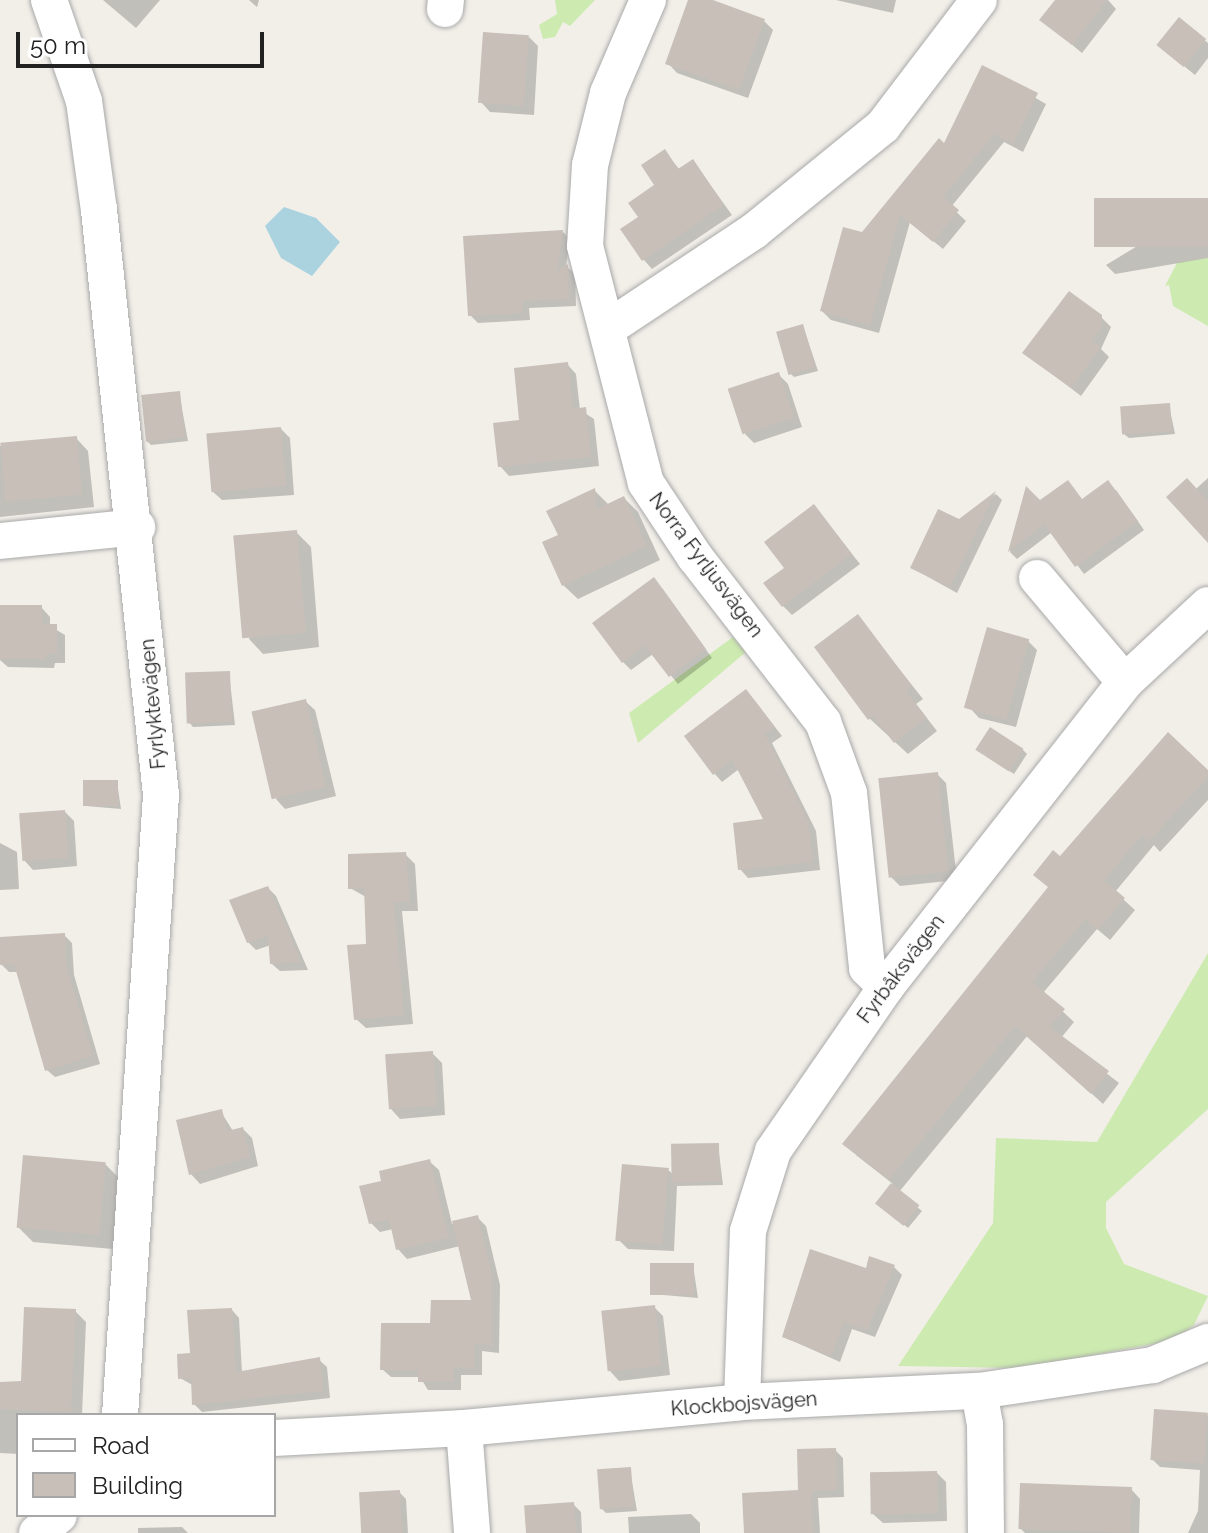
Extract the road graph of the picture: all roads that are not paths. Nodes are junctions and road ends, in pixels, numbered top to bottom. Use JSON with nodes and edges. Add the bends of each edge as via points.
{"nodes":[{"id":1,"x":49,"y":0,"type":"edge"},
{"id":2,"x":648,"y":0,"type":"edge"},
{"id":3,"x":979,"y":0,"type":"edge"},
{"id":4,"x":608,"y":328,"type":"junction"},
{"id":5,"x":137,"y":527,"type":"junction"},
{"id":6,"x":0,"y":541,"type":"edge"},
{"id":7,"x":1037,"y":578,"type":"dead end"},
{"id":8,"x":1208,"y":605,"type":"edge"},
{"id":9,"x":1125,"y":682,"type":"junction"},
{"id":10,"x":886,"y":987,"type":"junction"},
{"id":11,"x":1208,"y":1342,"type":"edge"},
{"id":12,"x":979,"y":1391,"type":"junction"},
{"id":13,"x":742,"y":1402,"type":"junction"},
{"id":14,"x":120,"y":1413,"type":"edge"},
{"id":15,"x":464,"y":1428,"type":"junction"},
{"id":16,"x":276,"y":1438,"type":"edge"},
{"id":17,"x":57,"y":1517,"type":"edge"},
{"id":18,"x":37,"y":1533,"type":"edge"},
{"id":19,"x":472,"y":1533,"type":"edge"},
{"id":20,"x":986,"y":1533,"type":"edge"}],
"edges":[{"from":1,"to":5,"type":"street","name":"Fyrlyktevägen","via":[[84,101]]},
{"from":2,"to":4,"type":"street","name":"Norra Fyrljusvägen","via":[[608,93],[590,165],[585,246]]},
{"from":3,"to":4,"type":"street","via":[[883,126],[754,231]]},
{"from":4,"to":10,"type":"street","name":"Norra Fyrljusvägen","via":[[646,483],[695,557],[823,722],[849,793],[867,968]]},
{"from":5,"to":6,"type":"street"},
{"from":5,"to":14,"type":"street","name":"Fyrlyktevägen","via":[[161,795]]},
{"from":7,"to":9,"type":"street"},
{"from":8,"to":9,"type":"street","name":"Fyrbåksvägen"},
{"from":9,"to":10,"type":"street","name":"Fyrbåksvägen"},
{"from":10,"to":13,"type":"street","name":"Fyrbåksvägen","via":[[795,1115],[758,1191],[743,1272]]},
{"from":11,"to":12,"type":"street","name":"Klockbojsvägen","via":[[1153,1365]]},
{"from":12,"to":13,"type":"street","name":"Klockbojsvägen"},
{"from":12,"to":20,"type":"street","via":[[985,1424]]},
{"from":13,"to":15,"type":"street","name":"Klockbojsvägen"},
{"from":15,"to":16,"type":"street","name":"Klockbojsvägen"},
{"from":15,"to":19,"type":"street"},
{"from":17,"to":18,"type":"street"}]}
